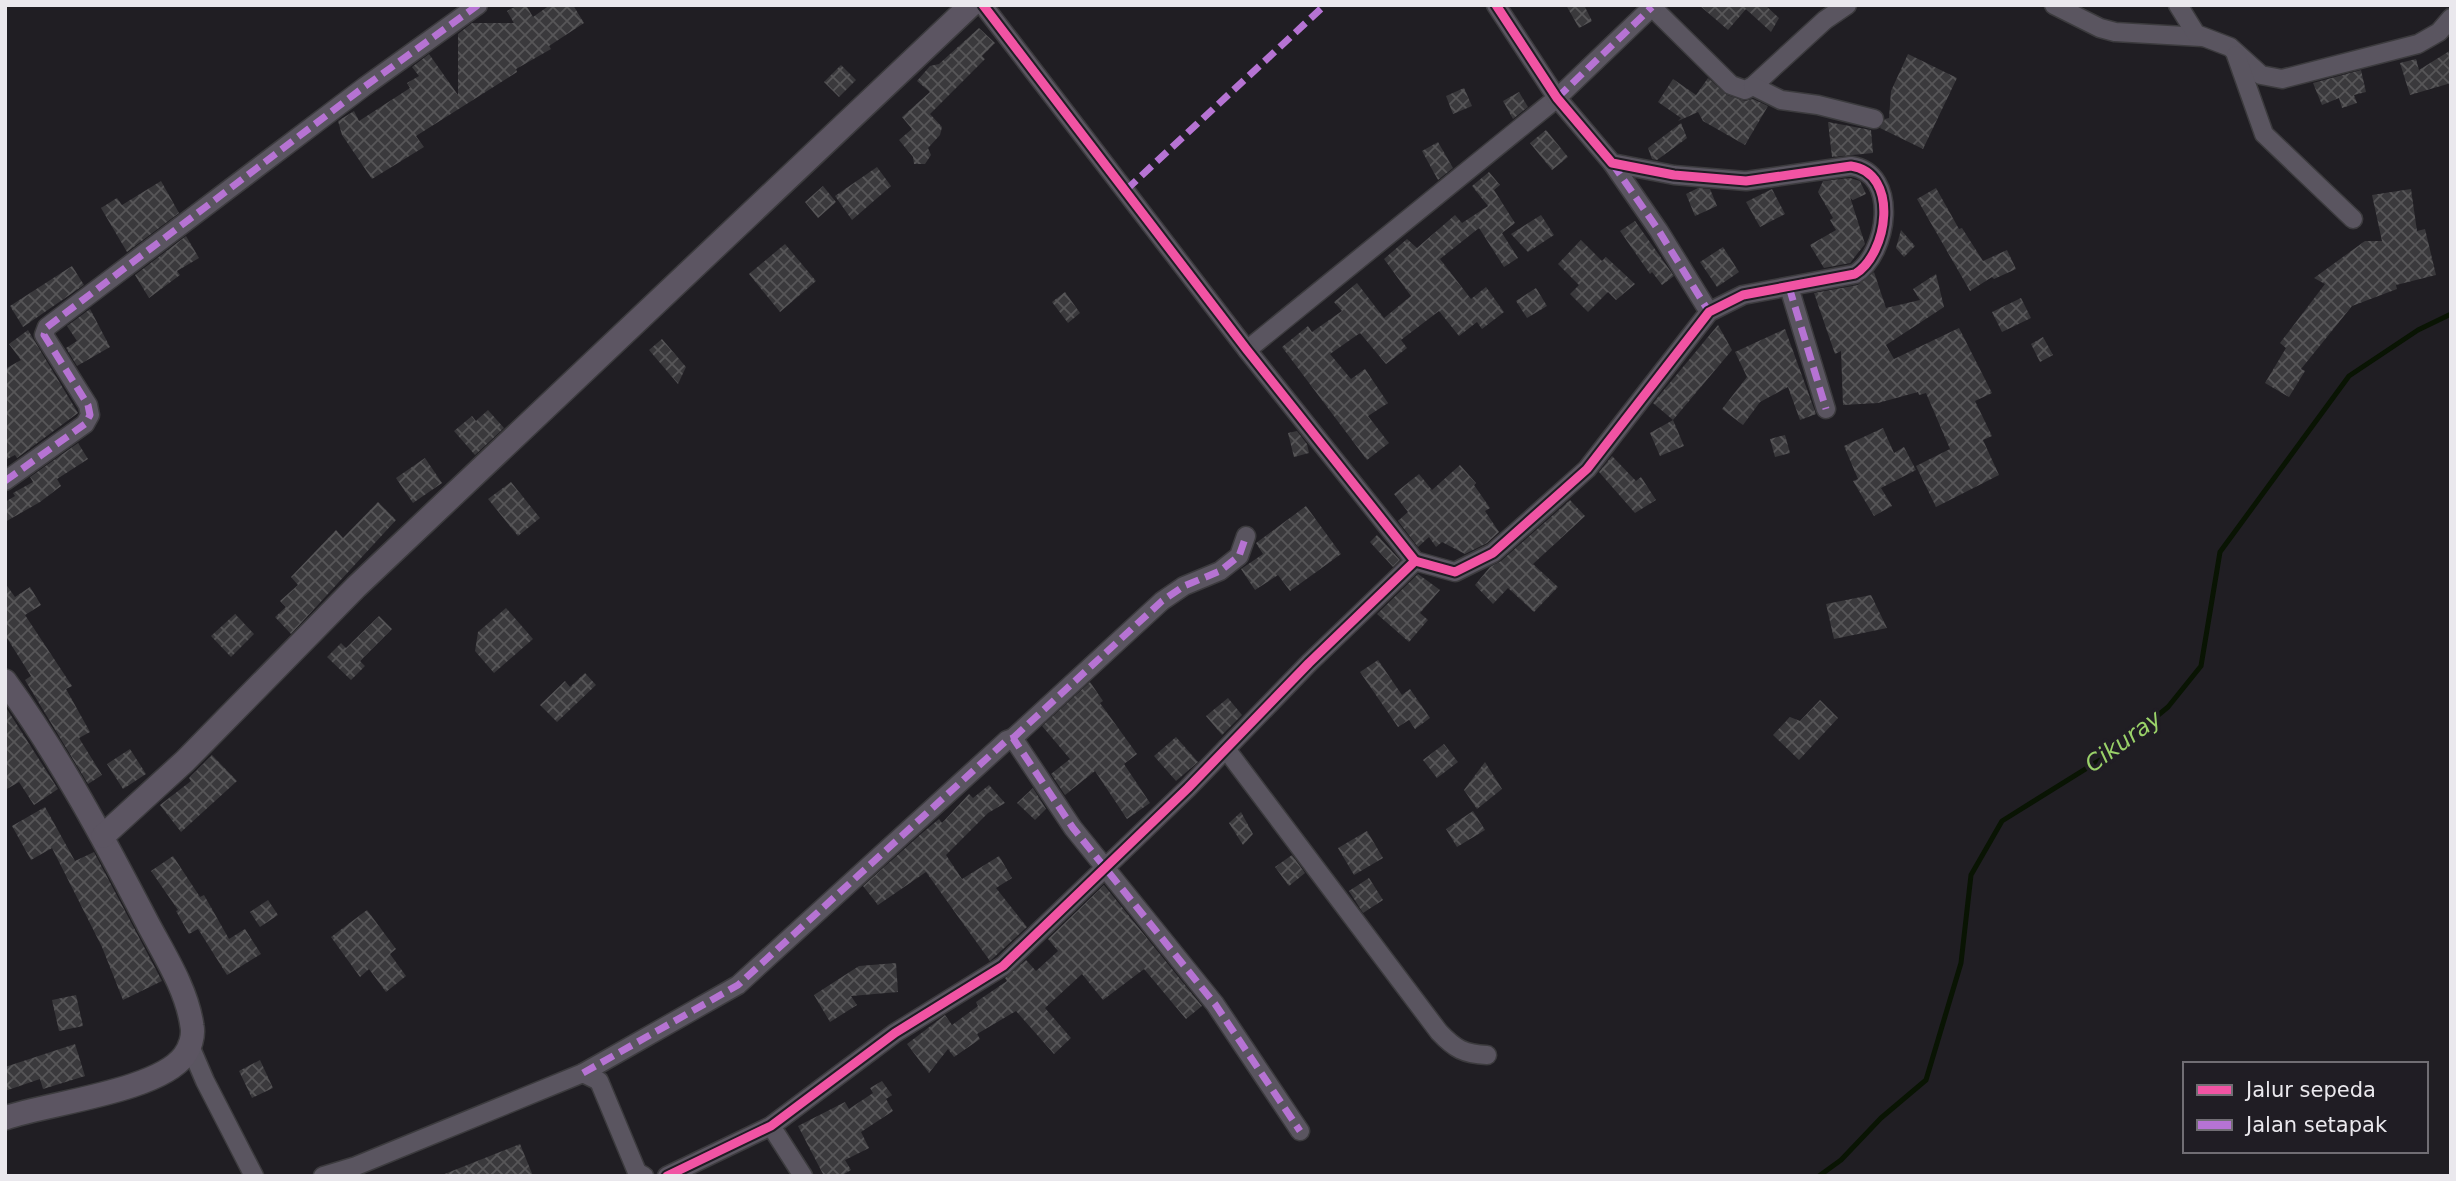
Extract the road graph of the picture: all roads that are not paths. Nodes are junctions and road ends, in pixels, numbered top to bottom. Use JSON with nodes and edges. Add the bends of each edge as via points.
{"nodes":[{"id":1,"x":478,"y":5,"type":"edge"},
{"id":2,"x":971,"y":5,"type":"edge"},
{"id":3,"x":983,"y":5,"type":"edge"},
{"id":4,"x":1496,"y":5,"type":"edge"},
{"id":5,"x":1847,"y":5,"type":"edge"},
{"id":6,"x":2054,"y":5,"type":"edge"},
{"id":7,"x":2178,"y":5,"type":"edge"},
{"id":8,"x":1651,"y":6,"type":"edge"},
{"id":9,"x":2451,"y":18,"type":"edge"},
{"id":10,"x":2202,"y":37,"type":"junction"},
{"id":11,"x":2235,"y":51,"type":"junction"},
{"id":12,"x":1754,"y":86,"type":"junction"},
{"id":13,"x":1557,"y":98,"type":"junction"},
{"id":14,"x":1874,"y":120,"type":"dead end"},
{"id":15,"x":1612,"y":163,"type":"junction"},
{"id":16,"x":2353,"y":219,"type":"dead end"},
{"id":17,"x":1789,"y":287,"type":"junction"},
{"id":18,"x":1709,"y":312,"type":"junction"},
{"id":19,"x":1247,"y":349,"type":"junction"},
{"id":20,"x":1826,"y":409,"type":"dead end"},
{"id":21,"x":5,"y":481,"type":"edge"},
{"id":22,"x":1246,"y":536,"type":"dead end"},
{"id":23,"x":1415,"y":561,"type":"junction"},
{"id":24,"x":5,"y":681,"type":"edge"},
{"id":25,"x":1013,"y":738,"type":"junction"},
{"id":26,"x":1226,"y":749,"type":"junction"},
{"id":27,"x":103,"y":836,"type":"junction"},
{"id":28,"x":1107,"y":868,"type":"junction"},
{"id":29,"x":190,"y":1046,"type":"junction"},
{"id":30,"x":1487,"y":1055,"type":"dead end"},
{"id":31,"x":583,"y":1073,"type":"junction"},
{"id":32,"x":5,"y":1118,"type":"edge"},
{"id":33,"x":771,"y":1126,"type":"junction"},
{"id":34,"x":1300,"y":1131,"type":"dead end"},
{"id":35,"x":640,"y":1174,"type":"edge"},
{"id":36,"x":254,"y":1176,"type":"edge"},
{"id":37,"x":323,"y":1176,"type":"edge"},
{"id":38,"x":667,"y":1176,"type":"edge"},
{"id":39,"x":803,"y":1176,"type":"edge"}],
"edges":[{"from":1,"to":21,"type":"street","via":[[47,327],[44,335],[90,415],[85,424]]},
{"from":2,"to":27,"type":"main road","via":[[356,587],[185,761]]},
{"from":3,"to":19,"type":"street"},
{"from":4,"to":13,"type":"street"},
{"from":5,"to":12,"type":"street"},
{"from":6,"to":10,"type":"street","via":[[2115,32]]},
{"from":7,"to":10,"type":"street","via":[[2192,30]]},
{"from":8,"to":12,"type":"street","via":[[1731,85],[1745,90]]},
{"from":8,"to":13,"type":"street"},
{"from":9,"to":11,"type":"street","via":[[2439,32],[2418,44],[2300,77],[2261,75]]},
{"from":10,"to":11,"type":"street"},
{"from":11,"to":16,"type":"street","via":[[2263,134]]},
{"from":12,"to":14,"type":"street","via":[[1781,100]]},
{"from":13,"to":15,"type":"street"},
{"from":13,"to":19,"type":"street"},
{"from":15,"to":17,"type":"street","via":[[1674,175],[1746,181],[1851,166],[1870,172],[1879,184],[1883,203],[1878,239],[1868,264],[1850,276]]},
{"from":15,"to":18,"type":"street"},
{"from":17,"to":18,"type":"street","via":[[1743,295]]},
{"from":17,"to":20,"type":"street"},
{"from":18,"to":23,"type":"street","via":[[1587,469],[1493,553],[1455,572]]},
{"from":19,"to":23,"type":"street"},
{"from":22,"to":25,"type":"street","via":[[1239,556],[1162,601]]},
{"from":23,"to":26,"type":"street"},
{"from":24,"to":27,"type":"main road"},
{"from":25,"to":28,"type":"street","via":[[1073,828]]},
{"from":25,"to":31,"type":"street","via":[[738,985]]},
{"from":26,"to":28,"type":"street"},
{"from":26,"to":30,"type":"street","via":[[1439,1032],[1465,1054]]},
{"from":27,"to":29,"type":"main road","via":[[179,984],[193,1030]]},
{"from":28,"to":33,"type":"street","via":[[1003,966],[895,1033]]},
{"from":28,"to":34,"type":"street","via":[[1226,1019]]},
{"from":29,"to":32,"type":"main road","via":[[175,1066],[139,1083]]},
{"from":29,"to":36,"type":"street"},
{"from":31,"to":35,"type":"street","via":[[599,1081]]},
{"from":31,"to":37,"type":"street"},
{"from":33,"to":38,"type":"street"},
{"from":33,"to":39,"type":"street"}]}
